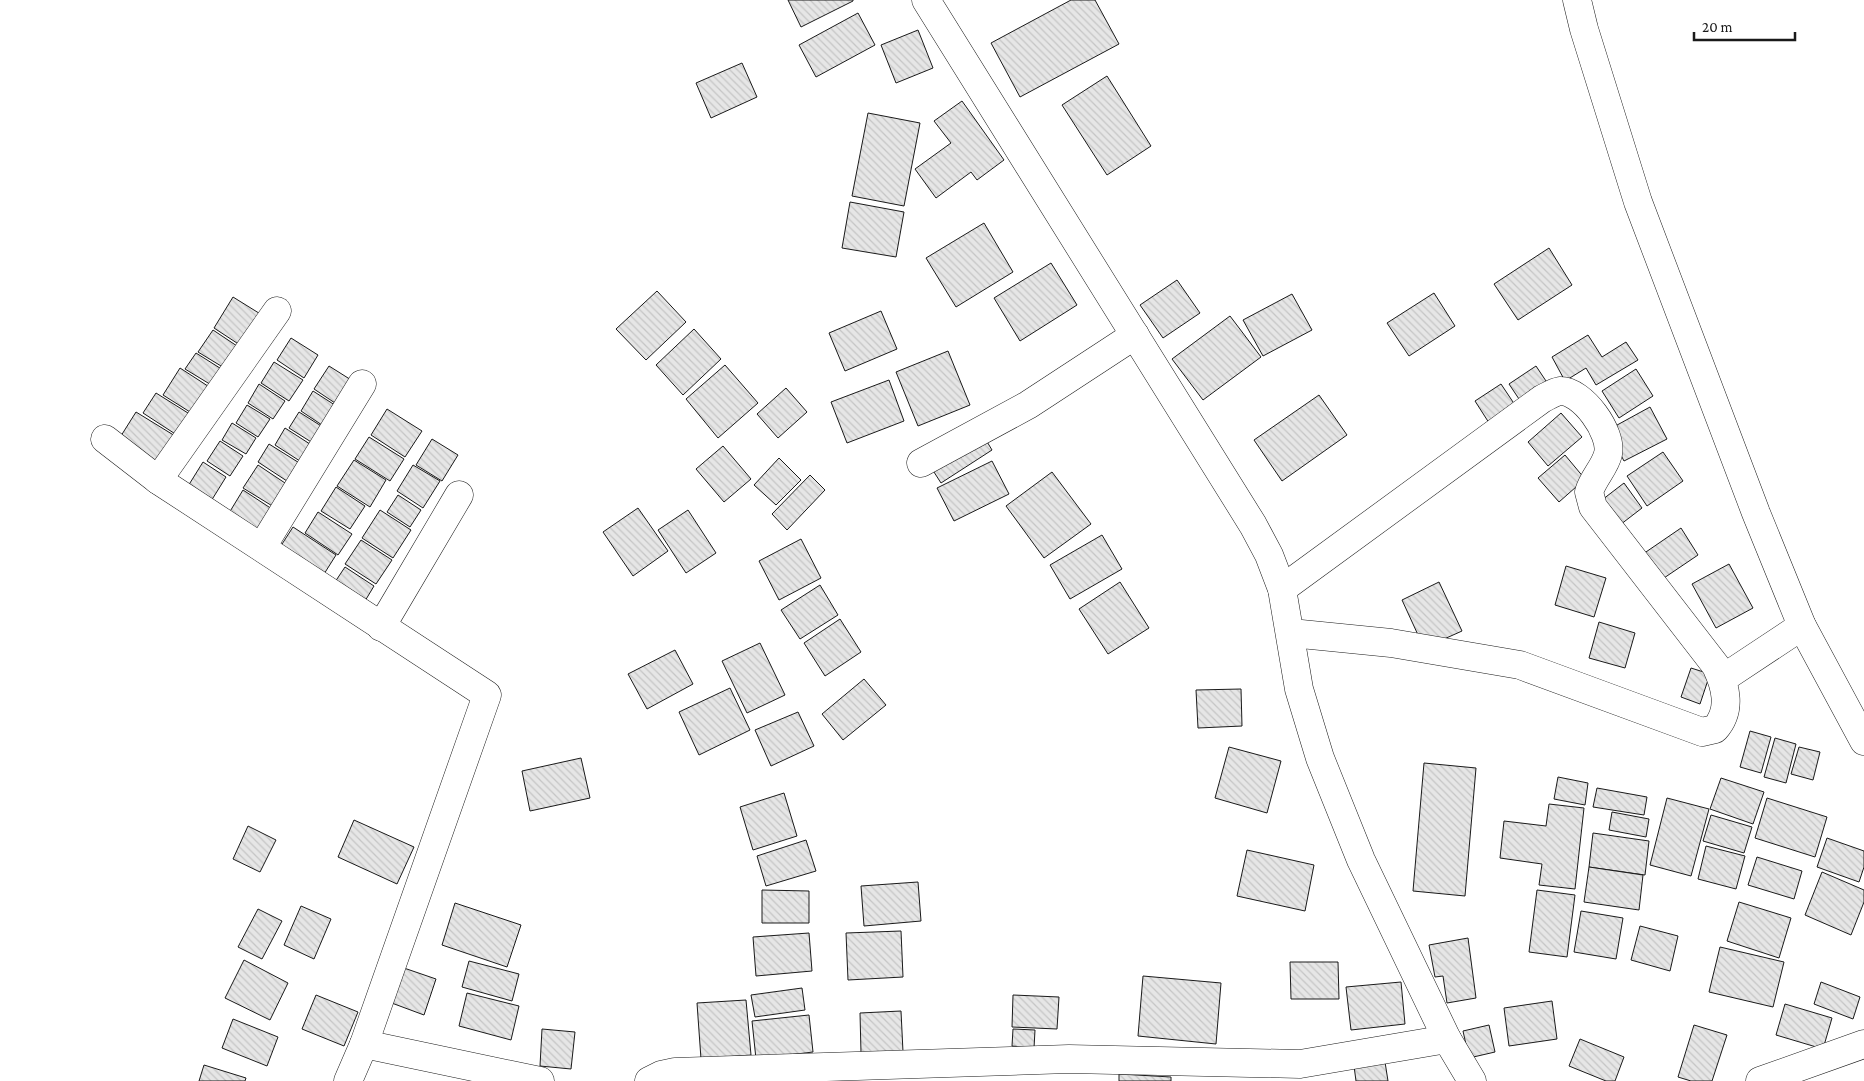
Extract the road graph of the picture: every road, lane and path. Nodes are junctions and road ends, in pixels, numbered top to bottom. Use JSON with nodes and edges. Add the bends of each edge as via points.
{"nodes":[{"id":1,"x":926,"y":0,"type":"edge"},
{"id":2,"x":1577,"y":0,"type":"edge"},
{"id":3,"x":277,"y":311,"type":"dead end"},
{"id":4,"x":1135,"y":336,"type":"junction"},
{"id":5,"x":362,"y":384,"type":"dead end"},
{"id":6,"x":105,"y":439,"type":"dead end"},
{"id":7,"x":922,"y":463,"type":"dead end"},
{"id":8,"x":158,"y":480,"type":"junction"},
{"id":9,"x":458,"y":495,"type":"dead end"},
{"id":10,"x":262,"y":547,"type":"junction"},
{"id":11,"x":1282,"y":589,"type":"junction"},
{"id":12,"x":1802,"y":626,"type":"junction"},
{"id":13,"x":381,"y":627,"type":"junction"},
{"id":14,"x":1291,"y":632,"type":"junction"},
{"id":15,"x":1722,"y":680,"type":"junction"},
{"id":16,"x":1864,"y":740,"type":"edge"},
{"id":17,"x":1447,"y":1039,"type":"junction"},
{"id":18,"x":364,"y":1044,"type":"junction"},
{"id":19,"x":1864,"y":1044,"type":"edge"},
{"id":20,"x":1299,"y":1073,"type":"edge"},
{"id":21,"x":348,"y":1081,"type":"edge"},
{"id":22,"x":540,"y":1081,"type":"edge"},
{"id":23,"x":648,"y":1081,"type":"edge"},
{"id":24,"x":1472,"y":1081,"type":"edge"},
{"id":25,"x":1760,"y":1081,"type":"edge"}],
"edges":[{"from":1,"to":4,"type":"street"},
{"from":2,"to":12,"type":"street","via":[[1638,202]]},
{"from":3,"to":8,"type":"street"},
{"from":4,"to":7,"type":"street","via":[[1028,405]]},
{"from":4,"to":11,"type":"street","via":[[1253,525]]},
{"from":5,"to":10,"type":"street"},
{"from":6,"to":8,"type":"street"},
{"from":8,"to":10,"type":"street"},
{"from":9,"to":13,"type":"street"},
{"from":10,"to":13,"type":"street"},
{"from":11,"to":14,"type":"street"},
{"from":11,"to":15,"type":"street","via":[[1542,399],[1561,391],[1573,394],[1592,411],[1606,439],[1608,455],[1589,492],[1593,507],[1710,658]]},
{"from":12,"to":15,"type":"street"},
{"from":12,"to":16,"type":"street"},
{"from":13,"to":18,"type":"street","via":[[487,695]]},
{"from":14,"to":15,"type":"street","via":[[1520,665],[1707,732],[1715,730],[1724,717]]},
{"from":14,"to":17,"type":"street","via":[[1299,690],[1320,758],[1361,860]]},
{"from":17,"to":20,"type":"street"},
{"from":17,"to":24,"type":"street"},
{"from":18,"to":21,"type":"street"},
{"from":18,"to":22,"type":"street"},
{"from":19,"to":25,"type":"street"},
{"from":20,"to":23,"type":"street","via":[[1069,1059],[675,1072]]}]}
